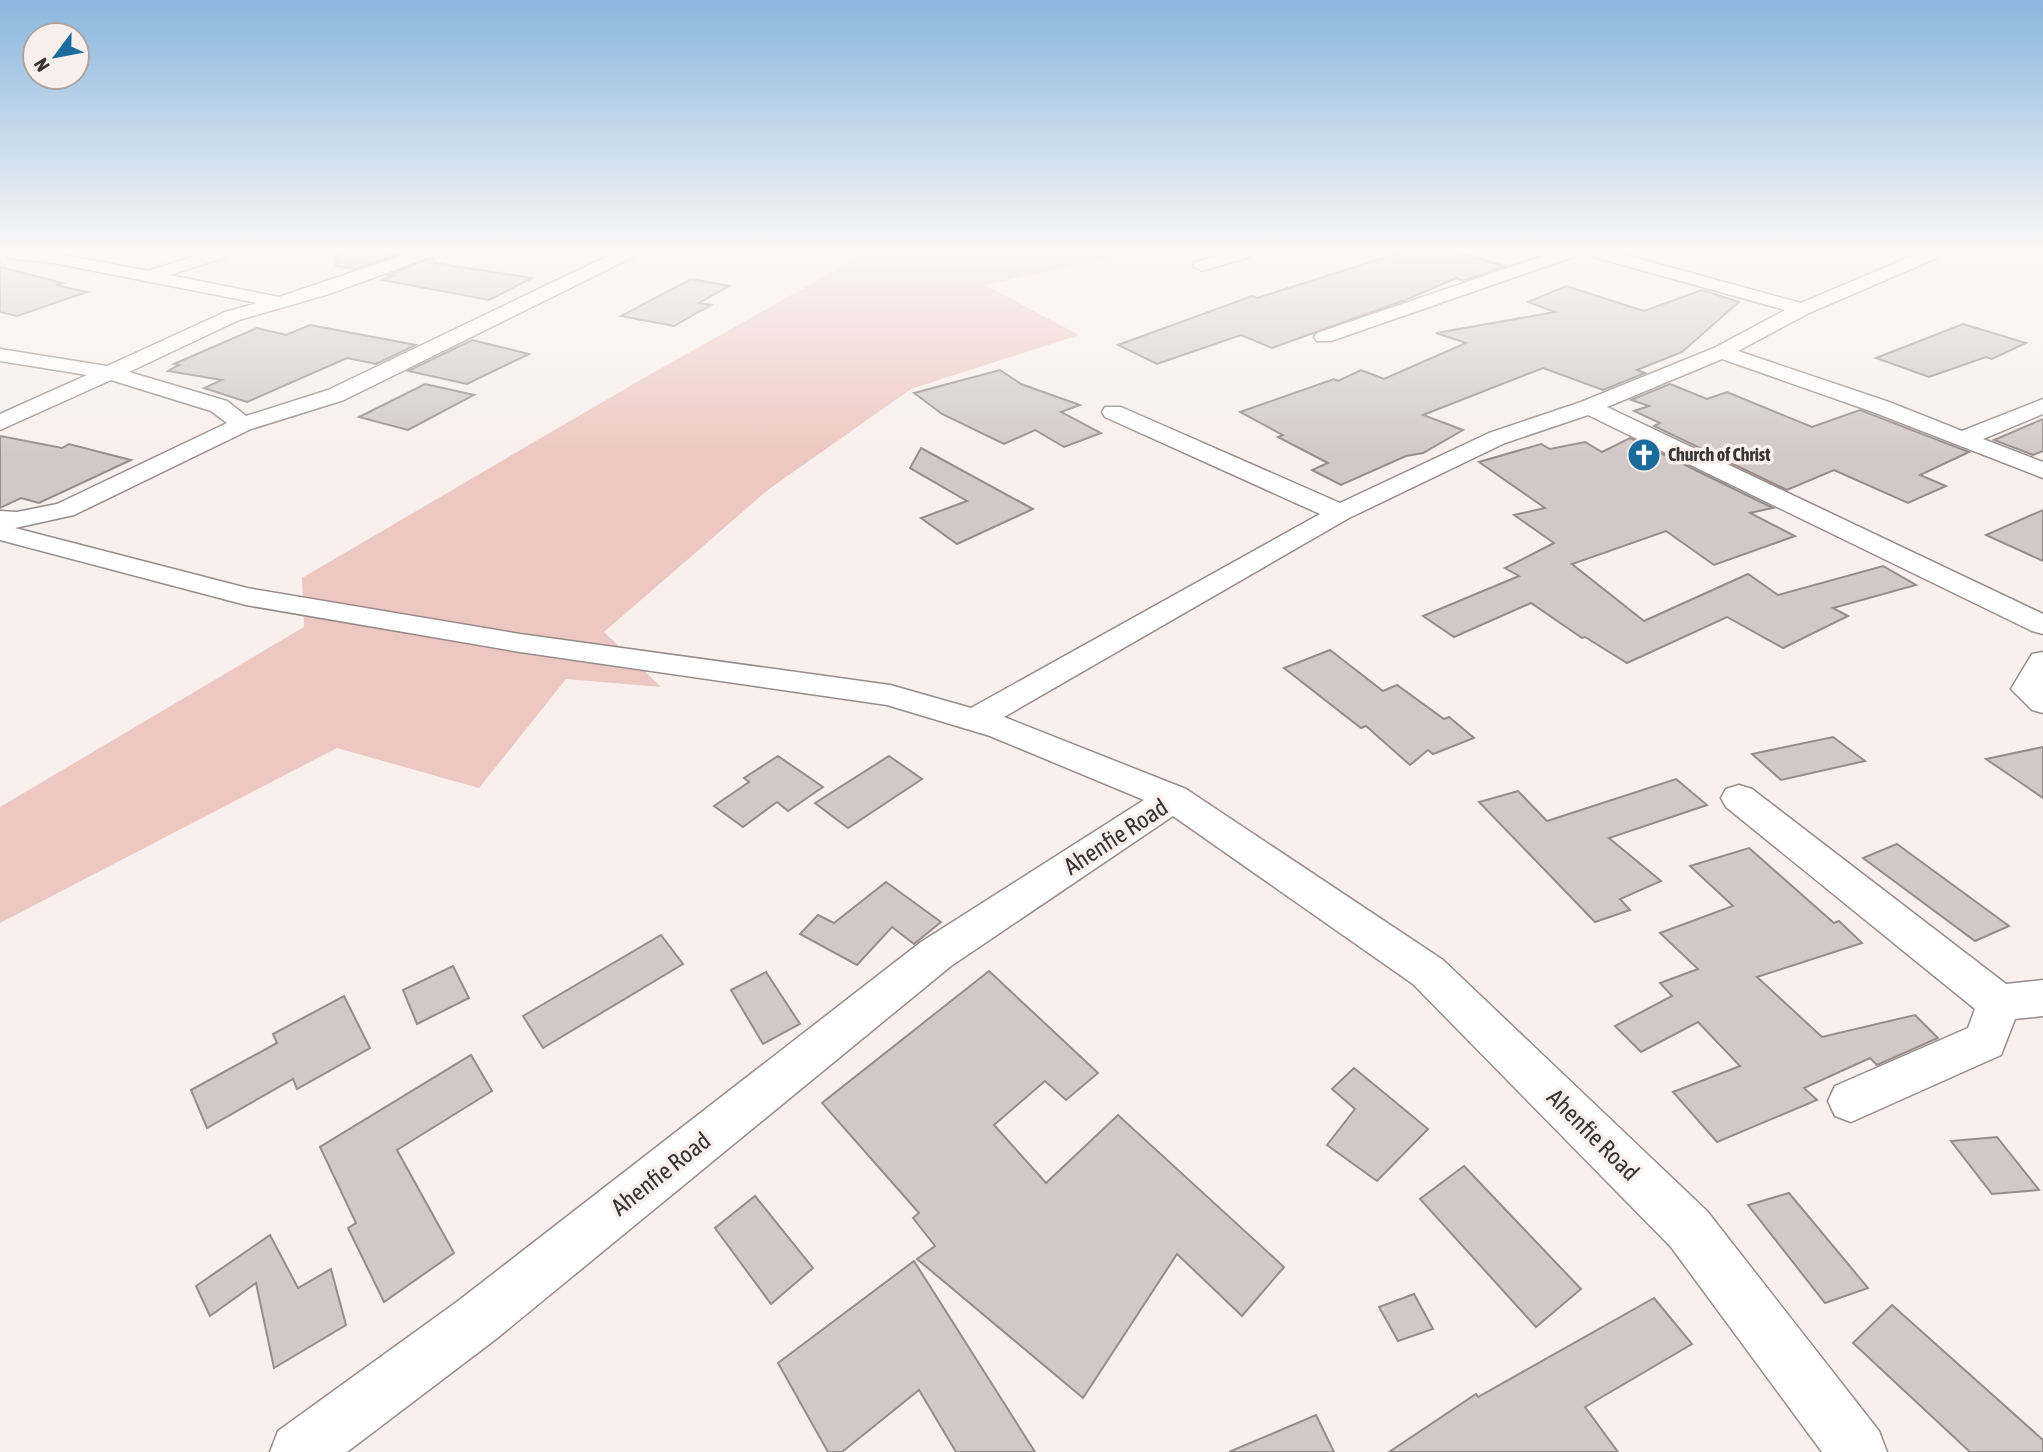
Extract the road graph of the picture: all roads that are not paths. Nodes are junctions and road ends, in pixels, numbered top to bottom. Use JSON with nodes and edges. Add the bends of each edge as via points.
{"nodes":[{"id":1,"x":221,"y":321,"type":"edge"},
{"id":2,"x":489,"y":321,"type":"edge"},
{"id":3,"x":1371,"y":321,"type":"edge"},
{"id":4,"x":1780,"y":321,"type":"edge"},
{"id":5,"x":1324,"y":337,"type":"dead end"},
{"id":6,"x":1721,"y":352,"type":"junction"},
{"id":7,"x":0,"y":355,"type":"edge"},
{"id":8,"x":108,"y":372,"type":"junction"},
{"id":9,"x":2043,"y":406,"type":"edge"},
{"id":10,"x":1589,"y":407,"type":"junction"},
{"id":11,"x":1113,"y":412,"type":"dead end"},
{"id":12,"x":0,"y":423,"type":"edge"},
{"id":13,"x":243,"y":424,"type":"junction"},
{"id":14,"x":1962,"y":439,"type":"junction"},
{"id":15,"x":2043,"y":471,"type":"edge"},
{"id":16,"x":1340,"y":513,"type":"junction"},
{"id":17,"x":3,"y":532,"type":"edge"},
{"id":18,"x":2043,"y":625,"type":"edge"},
{"id":19,"x":2043,"y":661,"type":"edge"},
{"id":20,"x":2043,"y":703,"type":"edge"},
{"id":21,"x":975,"y":720,"type":"junction"},
{"id":22,"x":1173,"y":798,"type":"junction"},
{"id":23,"x":1739,"y":798,"type":"dead end"},
{"id":24,"x":2043,"y":998,"type":"edge"},
{"id":25,"x":1999,"y":1003,"type":"junction"},
{"id":26,"x":1851,"y":1101,"type":"dead end"},
{"id":27,"x":299,"y":1452,"type":"edge"},
{"id":28,"x":1858,"y":1452,"type":"edge"}],
"edges":[{"from":1,"to":8,"type":"street"},
{"from":2,"to":13,"type":"street","via":[[335,396]]},
{"from":3,"to":5,"type":"street"},
{"from":4,"to":6,"type":"street"},
{"from":6,"to":10,"type":"street"},
{"from":6,"to":14,"type":"street"},
{"from":7,"to":8,"type":"street"},
{"from":8,"to":12,"type":"street"},
{"from":8,"to":13,"type":"street","via":[[219,406]]},
{"from":9,"to":14,"type":"street"},
{"from":10,"to":16,"type":"street","via":[[1497,438]]},
{"from":10,"to":18,"type":"street"},
{"from":11,"to":16,"type":"street"},
{"from":13,"to":17,"type":"street","via":[[65,510]]},
{"from":14,"to":15,"type":"street"},
{"from":16,"to":21,"type":"street"},
{"from":17,"to":21,"type":"street","via":[[246,596],[520,643],[890,695]]},
{"from":19,"to":20,"type":"street","via":[[2027,689]]},
{"from":21,"to":22,"type":"street"},
{"from":22,"to":27,"type":"street","name":"Ahenfie Road","via":[[936,954],[477,1320]]},
{"from":22,"to":28,"type":"street","name":"Ahenfie Road","via":[[1428,972],[1689,1229]]},
{"from":23,"to":25,"type":"street"},
{"from":24,"to":25,"type":"street"},
{"from":25,"to":26,"type":"street","via":[[1985,1041]]}]}
